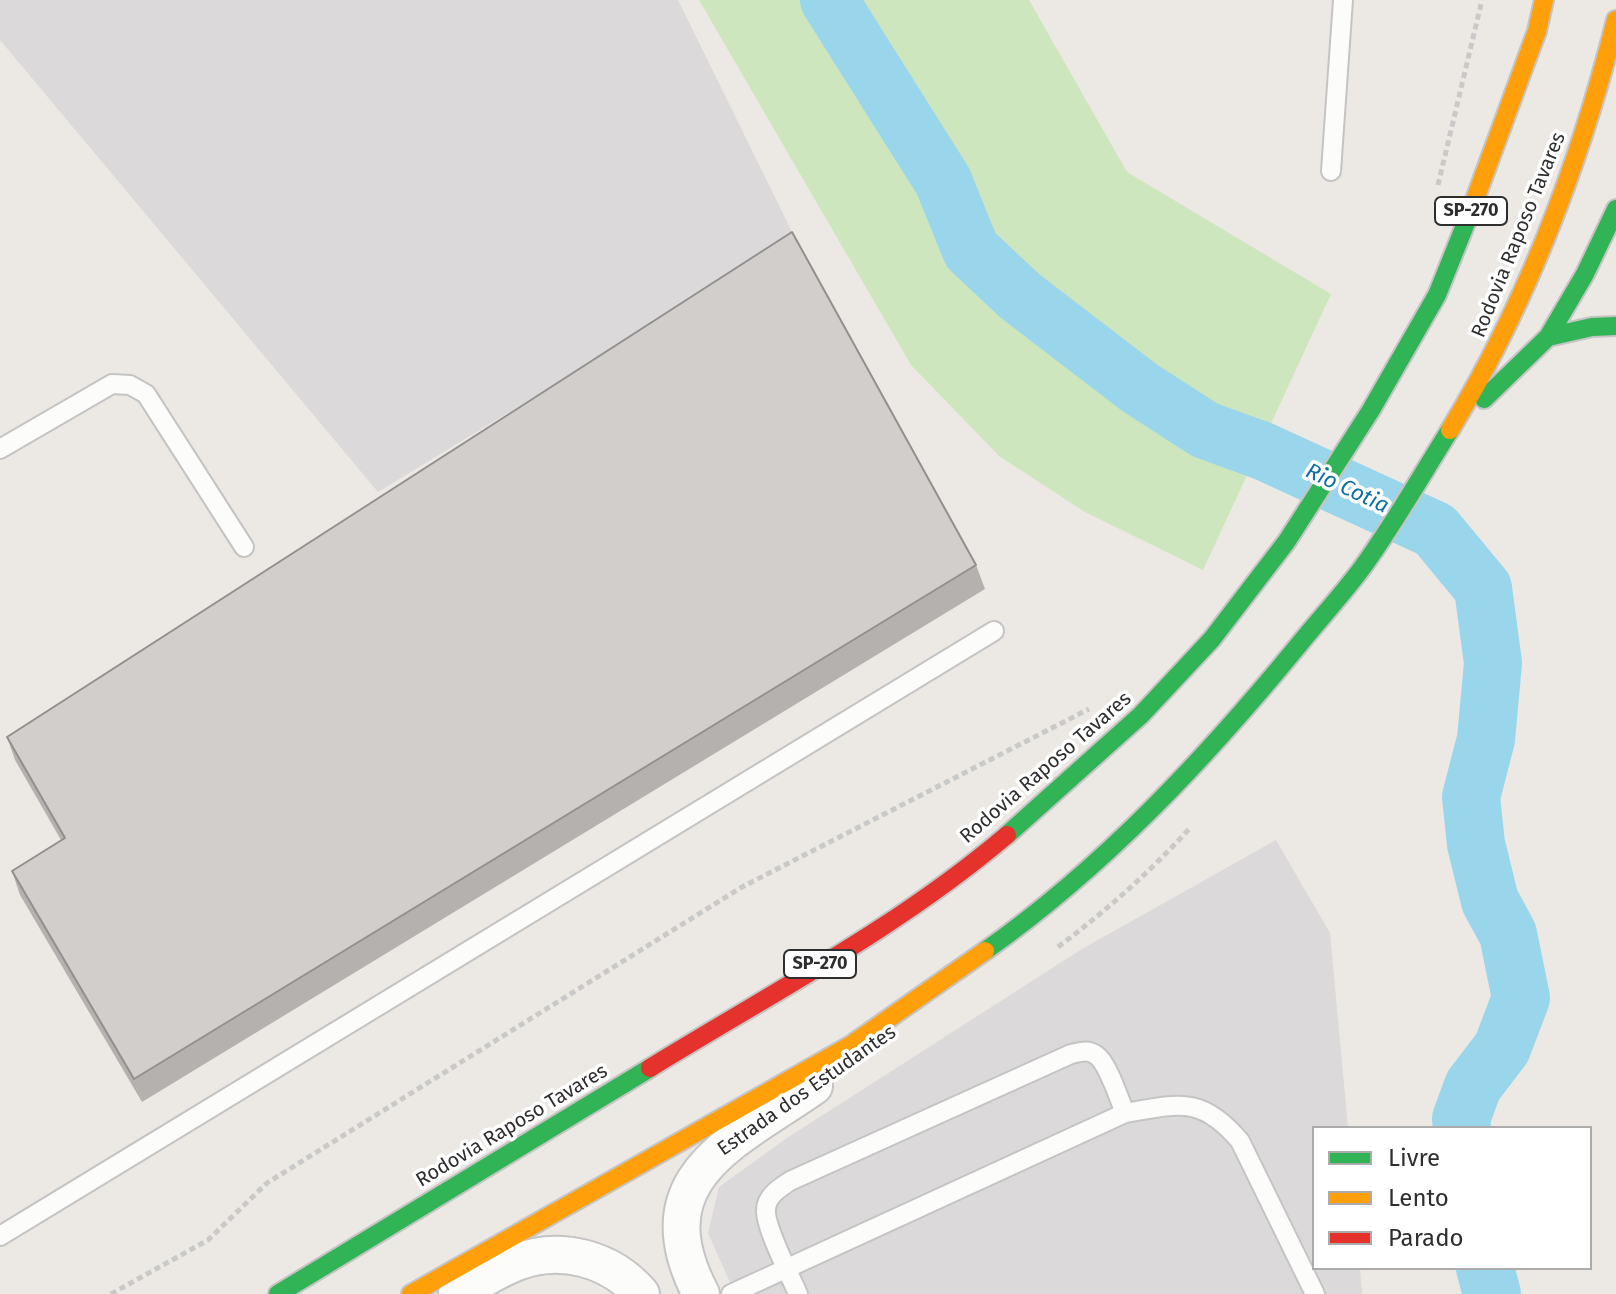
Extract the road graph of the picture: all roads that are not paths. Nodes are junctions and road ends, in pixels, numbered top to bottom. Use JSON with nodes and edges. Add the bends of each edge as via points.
{"nodes":[{"id":1,"x":1343,"y":0,"type":"edge"},
{"id":2,"x":1538,"y":10,"type":"edge"},
{"id":3,"x":1616,"y":20,"type":"edge"},
{"id":4,"x":1331,"y":171,"type":"dead end"},
{"id":5,"x":1616,"y":209,"type":"edge"},
{"id":6,"x":1616,"y":326,"type":"edge"},
{"id":7,"x":1548,"y":337,"type":"junction"},
{"id":8,"x":1452,"y":427,"type":"junction"},
{"id":9,"x":0,"y":449,"type":"edge"},
{"id":10,"x":244,"y":547,"type":"dead end"},
{"id":11,"x":994,"y":631,"type":"dead end"},
{"id":12,"x":1017,"y":928,"type":"junction"},
{"id":13,"x":1125,"y":1113,"type":"junction"},
{"id":14,"x":0,"y":1236,"type":"edge"},
{"id":15,"x":787,"y":1269,"type":"junction"},
{"id":16,"x":278,"y":1294,"type":"edge"},
{"id":17,"x":411,"y":1294,"type":"edge"},
{"id":18,"x":457,"y":1294,"type":"edge"},
{"id":19,"x":641,"y":1294,"type":"edge"},
{"id":20,"x":701,"y":1294,"type":"edge"},
{"id":21,"x":731,"y":1294,"type":"edge"},
{"id":22,"x":798,"y":1294,"type":"edge"},
{"id":23,"x":1315,"y":1294,"type":"edge"}],
"edges":[{"from":1,"to":4,"type":"lane"},
{"from":2,"to":16,"type":"main road","name":"Rodovia Raposo Tavares","number":"SP-270","via":[[1487,171],[1437,295],[1287,541],[1212,639],[1141,715],[984,854],[873,932]]},
{"from":3,"to":8,"type":"main road","name":"Rodovia Raposo Tavares","via":[[1596,100],[1552,223],[1499,345]]},
{"from":5,"to":7,"type":"main road"},
{"from":6,"to":7,"type":"main road"},
{"from":7,"to":8,"type":"main road"},
{"from":8,"to":12,"type":"main road","name":"Rodovia Raposo Tavares","via":[[1362,568],[1271,679],[1114,846]]},
{"from":9,"to":10,"type":"lane","via":[[112,384],[130,385],[146,394]]},
{"from":11,"to":14,"type":"lane"},
{"from":12,"to":17,"type":"main road","name":"Rodovia Raposo Tavares","via":[[851,1045]]},
{"from":12,"to":20,"type":"street","name":"Estrada dos Estudantes","via":[[913,1017],[709,1159],[694,1178],[681,1223],[682,1243]]},
{"from":13,"to":15,"type":"lane"},
{"from":13,"to":15,"type":"lane","via":[[1102,1062],[1083,1051],[790,1181],[771,1194],[765,1209]]},
{"from":13,"to":23,"type":"lane","via":[[1181,1104],[1223,1120],[1240,1141]]},
{"from":15,"to":21,"type":"lane"},
{"from":15,"to":22,"type":"lane"},
{"from":18,"to":19,"type":"street","via":[[520,1261],[572,1256],[609,1267]]}]}
